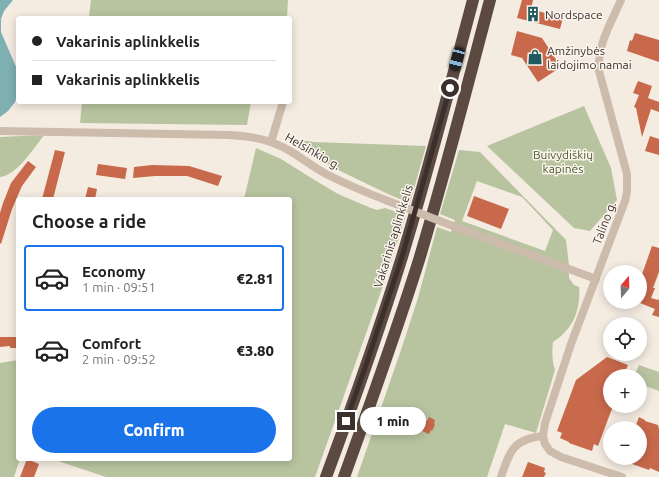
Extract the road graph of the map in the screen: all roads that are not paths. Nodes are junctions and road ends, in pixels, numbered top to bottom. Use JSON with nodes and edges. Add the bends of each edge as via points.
{"nodes":[{"id":1,"x":473,"y":0,"type":"edge"},
{"id":2,"x":490,"y":0,"type":"edge"},
{"id":3,"x":621,"y":0,"type":"edge"},
{"id":4,"x":282,"y":104,"type":"edge"},
{"id":5,"x":0,"y":131,"type":"edge"},
{"id":6,"x":271,"y":142,"type":"junction"},
{"id":7,"x":596,"y":279,"type":"junction"},
{"id":8,"x":543,"y":436,"type":"junction"},
{"id":9,"x":326,"y":477,"type":"edge"},
{"id":10,"x":344,"y":477,"type":"edge"},
{"id":11,"x":501,"y":477,"type":"edge"},
{"id":12,"x":622,"y":477,"type":"edge"}],
"edges":[{"from":1,"to":9,"type":"highway","name":"Vakarinis aplinkkelis","via":[[402,257]]},
{"from":2,"to":10,"type":"highway","via":[[419,258]]},
{"from":3,"to":7,"type":"street","name":"Talino g.","via":[[602,41],[598,63],[627,174],[628,192]]},
{"from":4,"to":6,"type":"street"},
{"from":5,"to":6,"type":"street","name":"Helsinkio g.","via":[[228,135]]},
{"from":6,"to":7,"type":"street","name":"Helsinkio g.","bridge":true,"via":[[347,185]]},
{"from":7,"to":8,"type":"street","name":"Talino g.","via":[[564,363]]},
{"from":8,"to":11,"type":"street","via":[[525,439],[517,444]]},
{"from":8,"to":12,"type":"street","via":[[544,444],[561,457]]}]}
